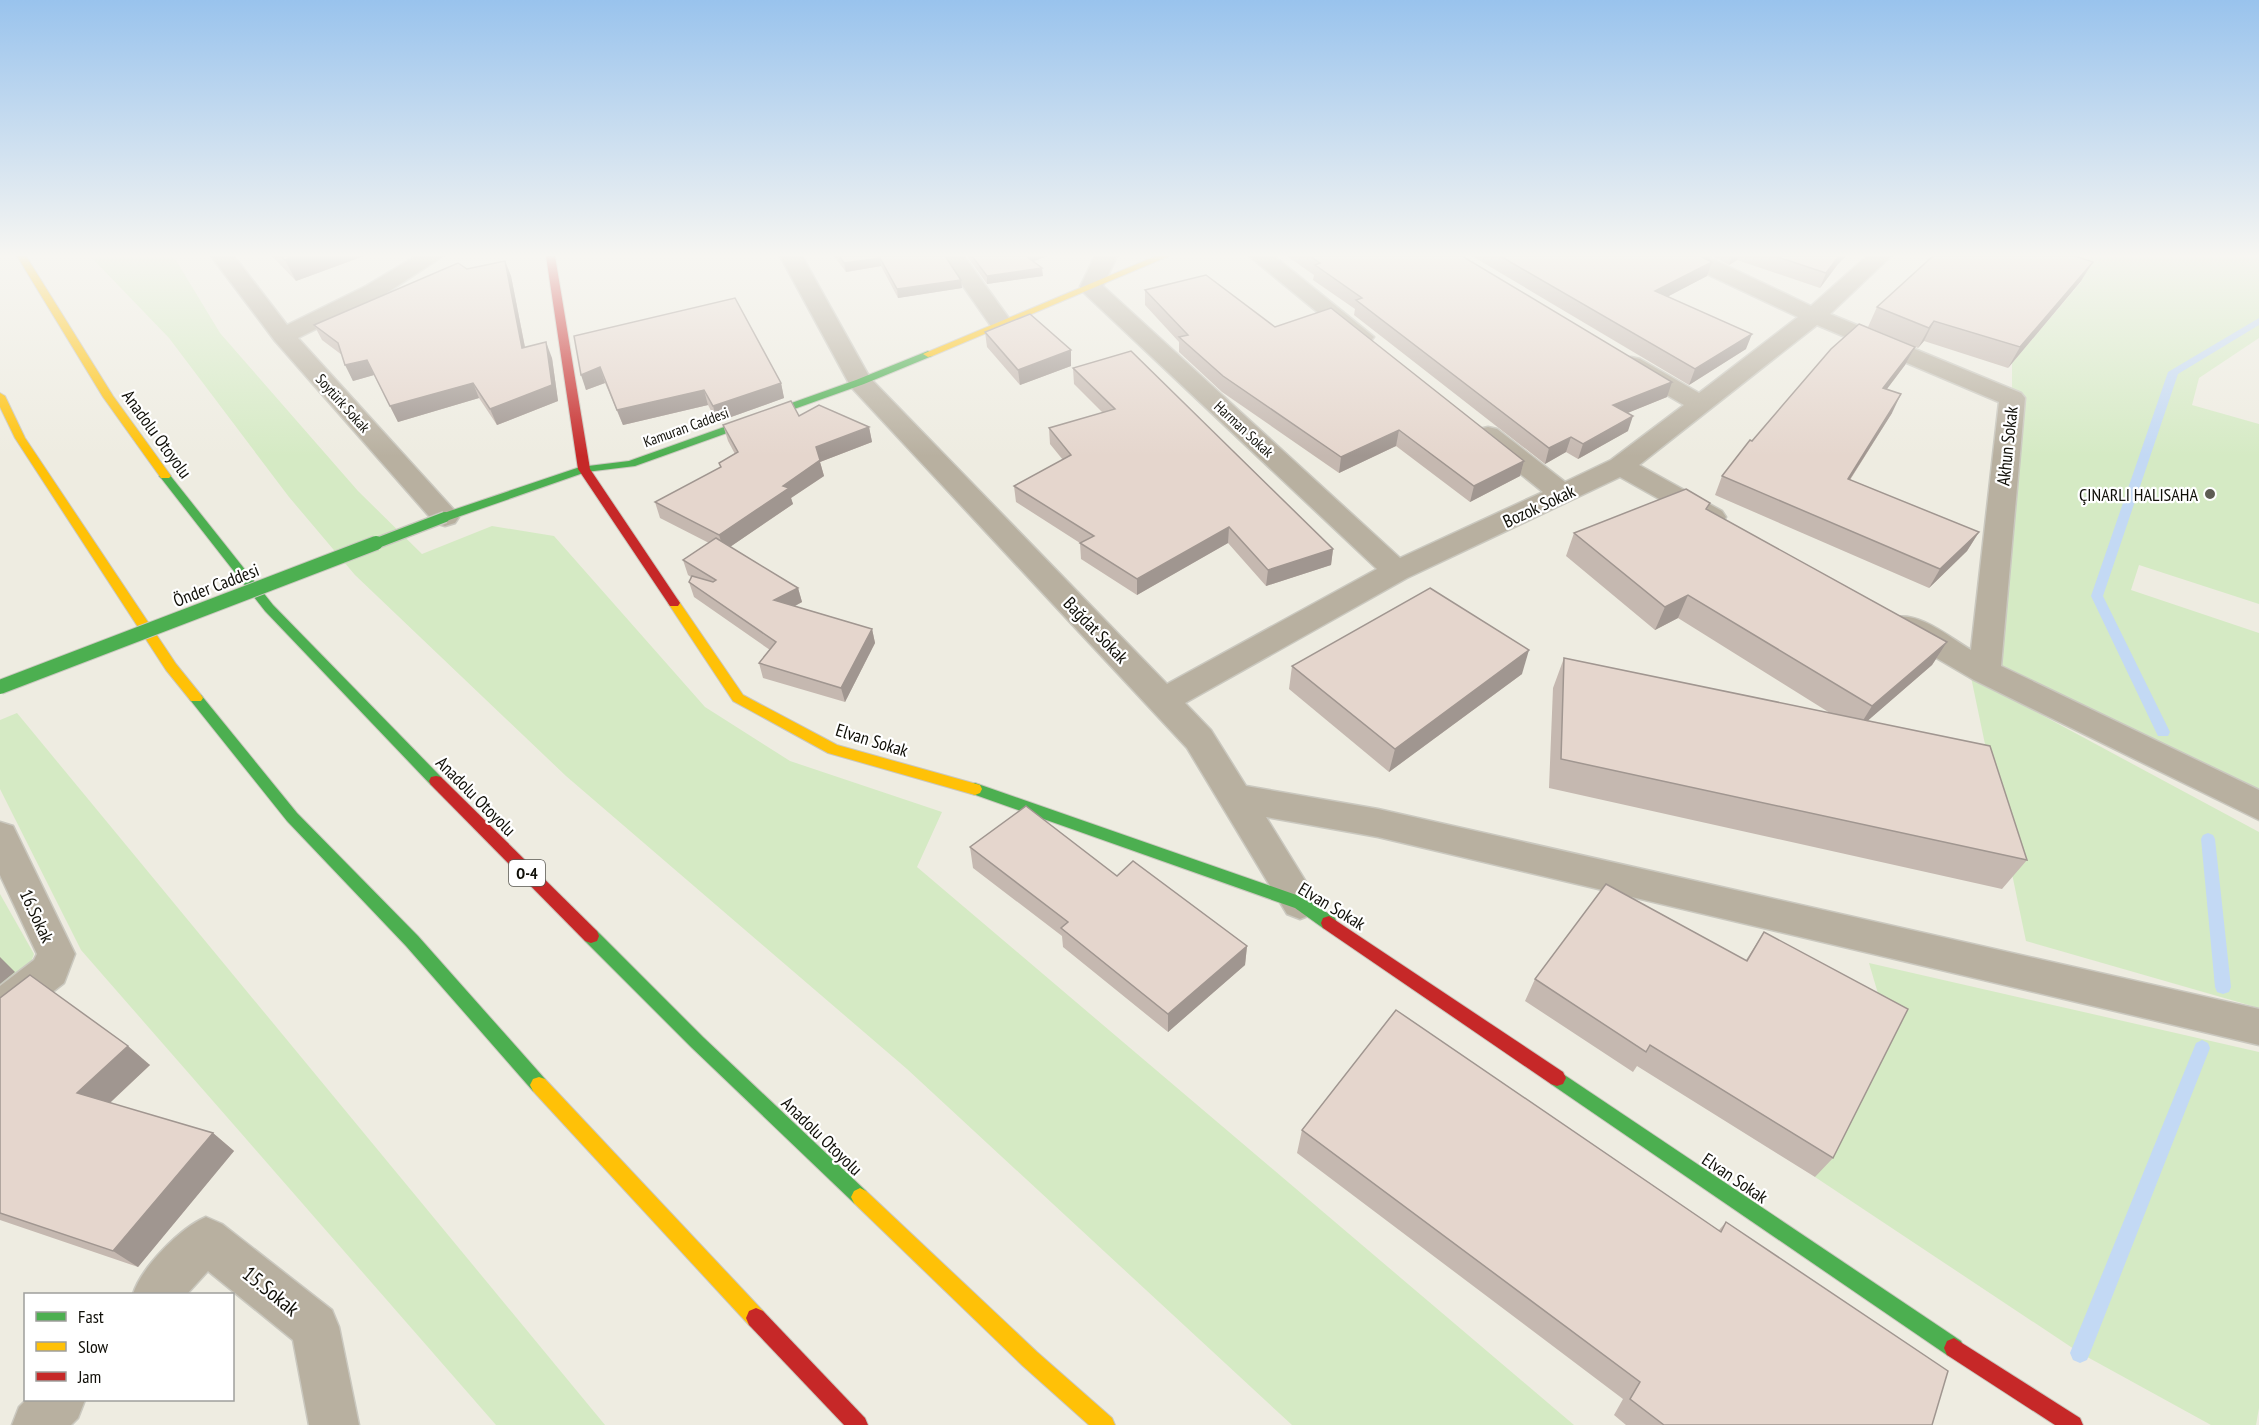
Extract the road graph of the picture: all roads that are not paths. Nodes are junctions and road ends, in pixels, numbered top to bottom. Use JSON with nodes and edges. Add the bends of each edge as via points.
{"nodes":[{"id":1,"x":62,"y":322,"type":"edge"},
{"id":2,"x":273,"y":322,"type":"edge"},
{"id":3,"x":310,"y":322,"type":"edge"},
{"id":4,"x":561,"y":322,"type":"edge"},
{"id":5,"x":827,"y":322,"type":"edge"},
{"id":6,"x":1005,"y":322,"type":"edge"},
{"id":7,"x":1129,"y":322,"type":"edge"},
{"id":8,"x":1345,"y":322,"type":"edge"},
{"id":9,"x":1806,"y":322,"type":"edge"},
{"id":10,"x":1830,"y":322,"type":"edge"},
{"id":11,"x":1001,"y":324,"type":"joint"},
{"id":12,"x":283,"y":336,"type":"junction"},
{"id":13,"x":1380,"y":350,"type":"edge"},
{"id":14,"x":1611,"y":352,"type":"edge"},
{"id":15,"x":860,"y":382,"type":"junction"},
{"id":16,"x":0,"y":396,"type":"edge"},
{"id":17,"x":1702,"y":405,"type":"junction"},
{"id":18,"x":1472,"y":423,"type":"edge"},
{"id":19,"x":1621,"y":466,"type":"junction"},
{"id":20,"x":584,"y":469,"type":"junction"},
{"id":21,"x":1564,"y":495,"type":"junction"},
{"id":22,"x":445,"y":517,"type":"junction"},
{"id":23,"x":1735,"y":531,"type":"edge"},
{"id":24,"x":1397,"y":571,"type":"junction"},
{"id":25,"x":1881,"y":613,"type":"edge"},
{"id":26,"x":1985,"y":672,"type":"junction"},
{"id":27,"x":0,"y":687,"type":"edge"},
{"id":28,"x":1163,"y":701,"type":"junction"},
{"id":29,"x":1235,"y":798,"type":"junction"},
{"id":30,"x":2259,"y":806,"type":"edge"},
{"id":31,"x":0,"y":836,"type":"edge"},
{"id":32,"x":1300,"y":903,"type":"junction"},
{"id":33,"x":0,"y":1009,"type":"edge"},
{"id":34,"x":2259,"y":1027,"type":"edge"},
{"id":35,"x":157,"y":1293,"type":"edge"},
{"id":36,"x":59,"y":1401,"type":"edge"},
{"id":37,"x":37,"y":1425,"type":"edge"},
{"id":38,"x":334,"y":1425,"type":"edge"},
{"id":39,"x":858,"y":1425,"type":"edge"},
{"id":40,"x":1106,"y":1425,"type":"edge"},
{"id":41,"x":2073,"y":1425,"type":"edge"}],
"edges":[{"from":1,"to":40,"type":"main road","name":"Anadolu Otoyolu","number":"O-4","via":[[108,397],[181,499],[269,608],[379,725],[697,1042],[1030,1359]]},
{"from":2,"to":12,"type":"street","name":"Soytürk Sokak"},
{"from":3,"to":12,"type":"street"},
{"from":4,"to":20,"type":"main road"},
{"from":5,"to":15,"type":"street","name":"Bağdat Sokak"},
{"from":6,"to":11,"type":"main road","name":"Kamuran Caddesi"},
{"from":7,"to":24,"type":"street","name":"Harman Sokak"},
{"from":8,"to":13,"type":"street"},
{"from":9,"to":17,"type":"street","name":"Bozok Sokak"},
{"from":10,"to":26,"type":"street","name":"Akhun Sokak","via":[[2012,398]]},
{"from":11,"to":15,"type":"main road","name":"Kamuran Caddesi"},
{"from":12,"to":22,"type":"street","name":"Soytürk Sokak"},
{"from":14,"to":17,"type":"street"},
{"from":15,"to":20,"type":"main road","name":"Kamuran Caddesi","via":[[631,464]]},
{"from":15,"to":28,"type":"street","name":"Bağdat Sokak"},
{"from":16,"to":39,"type":"main road","via":[[20,438],[171,667],[292,817],[412,941],[563,1113]]},
{"from":17,"to":19,"type":"street","name":"Bozok Sokak"},
{"from":18,"to":21,"type":"street"},
{"from":19,"to":21,"type":"street","name":"Bozok Sokak"},
{"from":19,"to":23,"type":"street"},
{"from":20,"to":22,"type":"main road","name":"Kamuran Caddesi"},
{"from":20,"to":32,"type":"main road","name":"Elvan Sokak","via":[[738,698],[833,749],[1000,796]]},
{"from":21,"to":24,"type":"street","name":"Bozok Sokak"},
{"from":22,"to":27,"type":"main road","name":"Önder Caddesi","bridge":true},
{"from":24,"to":28,"type":"street","name":"Bozok Sokak"},
{"from":25,"to":26,"type":"street"},
{"from":26,"to":30,"type":"street"},
{"from":28,"to":29,"type":"street","name":"Bağdat Sokak","via":[[1199,739]]},
{"from":29,"to":32,"type":"street","name":"Bağdat Sokak"},
{"from":29,"to":34,"type":"street","via":[[1378,823]]},
{"from":31,"to":33,"type":"street","name":"16.Sokak","via":[[56,954],[50,971]]},
{"from":32,"to":41,"type":"main road","name":"Elvan Sokak"},
{"from":35,"to":38,"type":"street","name":"15.Sokak","via":[[206,1240],[315,1327]]},
{"from":36,"to":37,"type":"street"}]}
